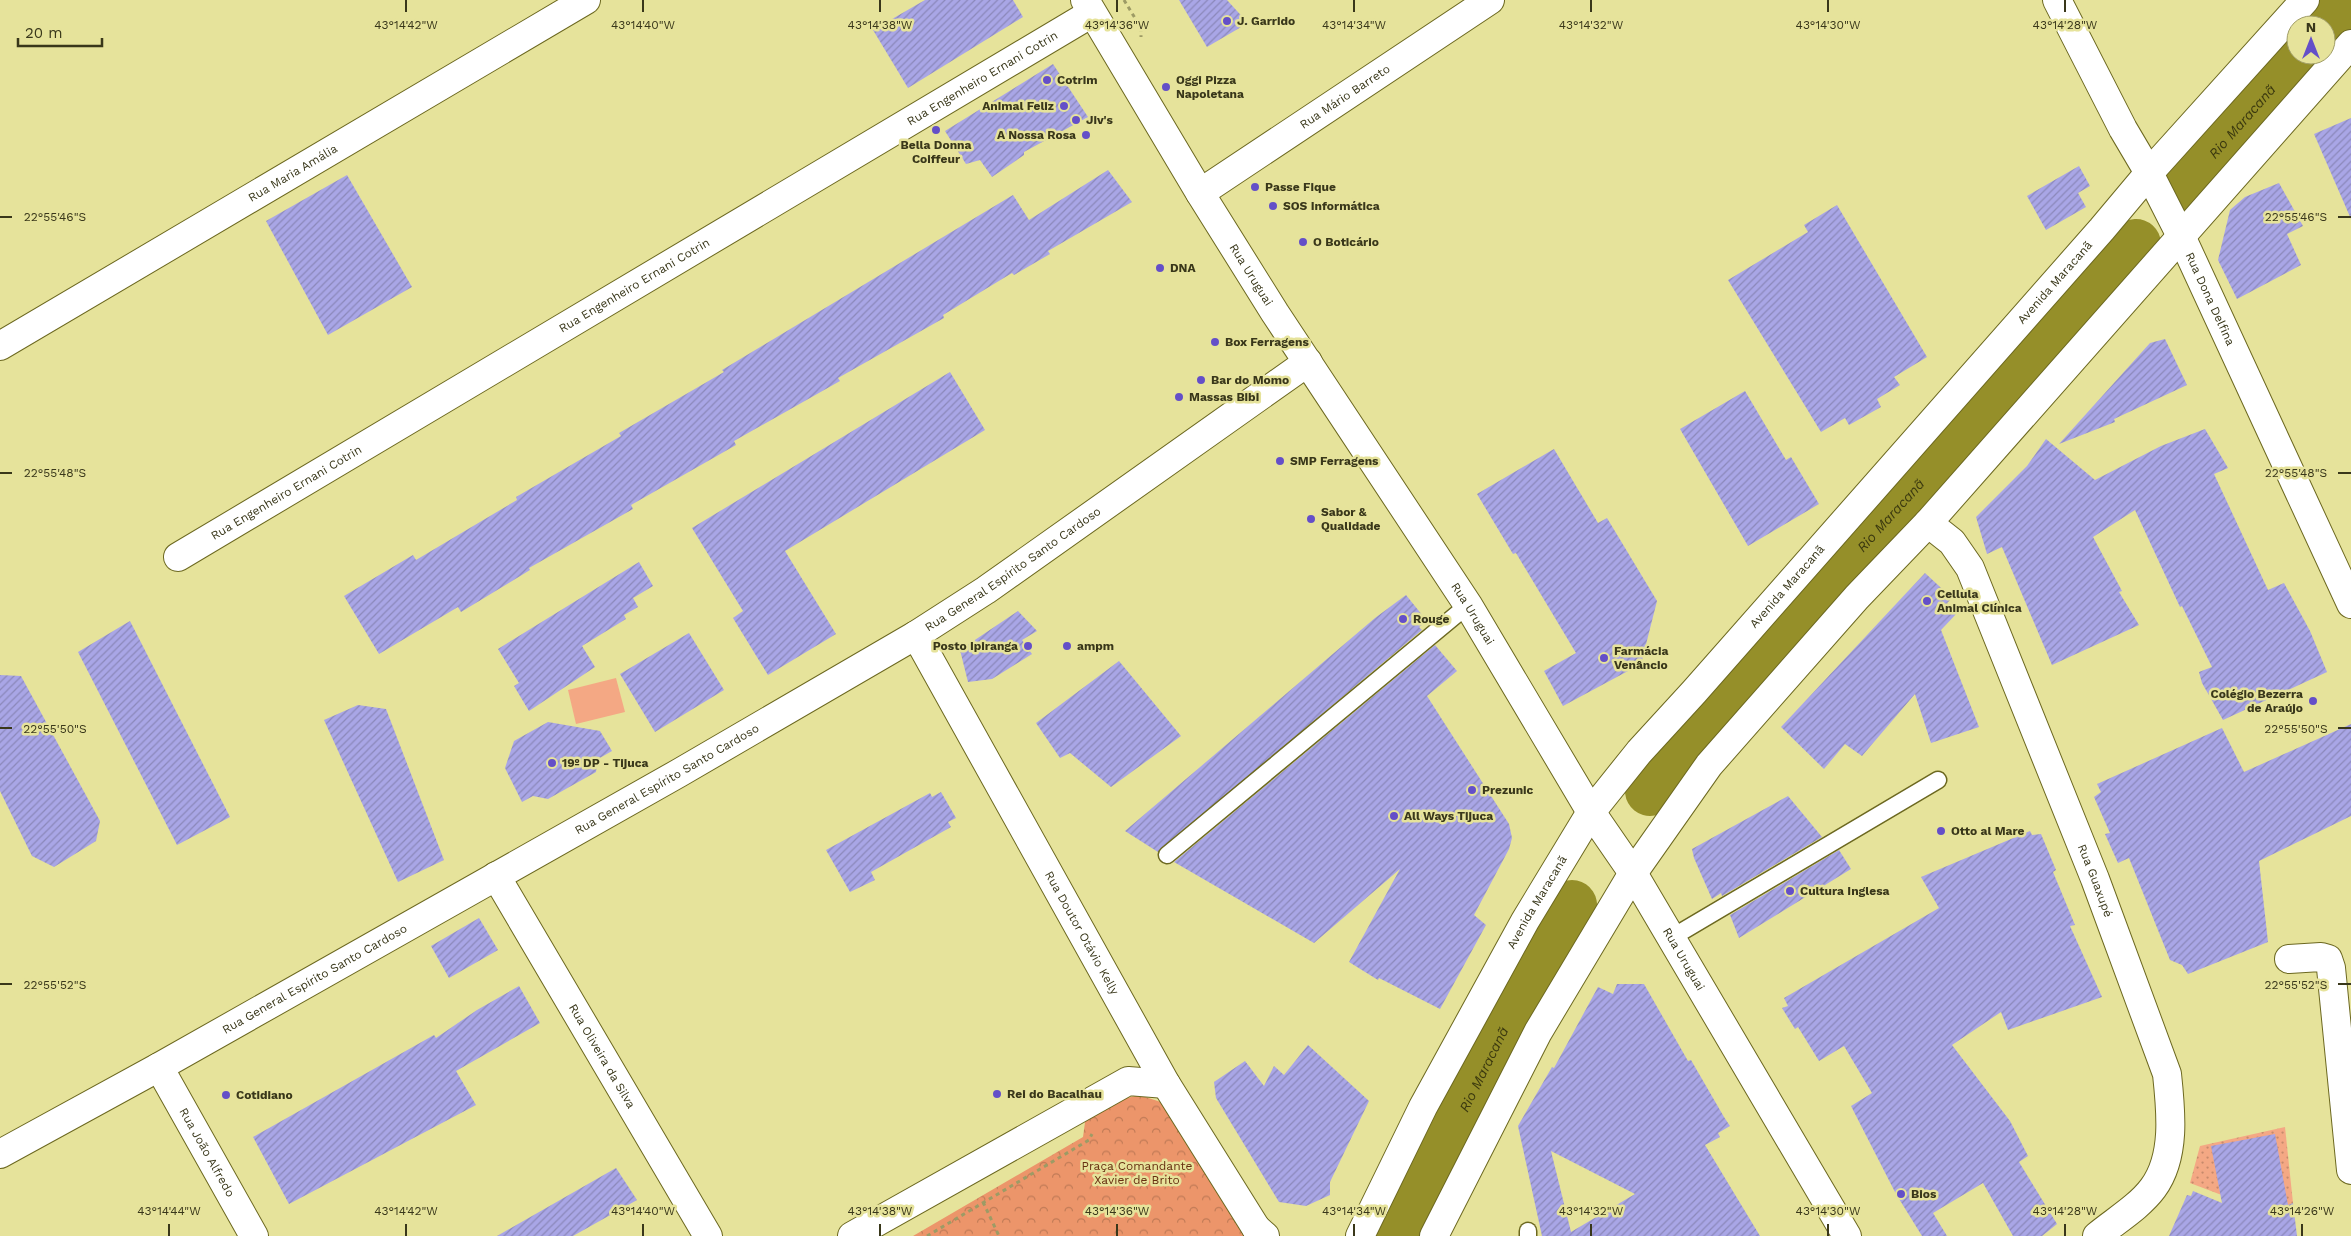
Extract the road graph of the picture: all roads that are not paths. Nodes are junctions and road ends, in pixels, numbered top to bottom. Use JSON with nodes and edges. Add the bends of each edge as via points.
{"nodes":[{"id":1,"x":586,"y":0,"type":"edge"},
{"id":2,"x":1490,"y":0,"type":"edge"},
{"id":3,"x":2057,"y":0,"type":"edge"},
{"id":4,"x":2305,"y":0,"type":"edge"},
{"id":5,"x":1089,"y":7,"type":"edge"},
{"id":6,"x":2351,"y":44,"type":"edge"},
{"id":7,"x":2153,"y":182,"type":"junction"},
{"id":8,"x":1200,"y":194,"type":"junction"},
{"id":9,"x":2179,"y":231,"type":"junction"},
{"id":10,"x":0,"y":346,"type":"edge"},
{"id":11,"x":1308,"y":362,"type":"junction"},
{"id":12,"x":1928,"y":523,"type":"junction"},
{"id":13,"x":178,"y":557,"type":"dead end"},
{"id":14,"x":2351,"y":604,"type":"edge"},
{"id":15,"x":1468,"y":605,"type":"junction"},
{"id":16,"x":916,"y":635,"type":"junction"},
{"id":17,"x":1938,"y":780,"type":"dead end"},
{"id":18,"x":1591,"y":812,"type":"junction"},
{"id":19,"x":1167,"y":855,"type":"dead end"},
{"id":20,"x":1633,"y":873,"type":"junction"},
{"id":21,"x":496,"y":876,"type":"junction"},
{"id":22,"x":1672,"y":938,"type":"junction"},
{"id":23,"x":2289,"y":959,"type":"dead end"},
{"id":24,"x":158,"y":1068,"type":"junction"},
{"id":25,"x":1166,"y":1084,"type":"junction"},
{"id":26,"x":0,"y":1154,"type":"edge"},
{"id":27,"x":2351,"y":1170,"type":"edge"},
{"id":28,"x":1260,"y":1233,"type":"edge"},
{"id":29,"x":1359,"y":1234,"type":"edge"},
{"id":30,"x":254,"y":1236,"type":"edge"},
{"id":31,"x":708,"y":1236,"type":"edge"},
{"id":32,"x":852,"y":1236,"type":"edge"},
{"id":33,"x":1434,"y":1236,"type":"edge"},
{"id":34,"x":1847,"y":1236,"type":"edge"},
{"id":35,"x":2097,"y":1236,"type":"edge"}],
"edges":[{"from":1,"to":10,"type":"street","name":"Rua Maria Amália"},
{"from":2,"to":8,"type":"street","name":"Rua Mário Barreto"},
{"from":3,"to":7,"type":"street","name":"Rua Dona Delfina"},
{"from":4,"to":7,"type":"street","name":"Avenida Maracanã"},
{"from":5,"to":8,"type":"street","name":"Rua Uruguai"},
{"from":5,"to":13,"type":"street","name":"Rua Engenheiro Ernani Cotrin"},
{"from":6,"to":9,"type":"street"},
{"from":7,"to":9,"type":"street","name":"Rua Dona Delfina"},
{"from":7,"to":18,"type":"street","name":"Avenida Maracanã","via":[[2102,229],[1639,752]]},
{"from":8,"to":11,"type":"street","name":"Rua Uruguai"},
{"from":9,"to":12,"type":"street"},
{"from":9,"to":14,"type":"street","name":"Rua Dona Delfina"},
{"from":11,"to":15,"type":"street","name":"Rua Uruguai"},
{"from":11,"to":16,"type":"street","name":"Rua General Espírito Santo Cardoso","via":[[986,590]]},
{"from":12,"to":20,"type":"street","via":[[1857,597],[1709,765]]},
{"from":12,"to":35,"type":"street","name":"Rua Guaxupé","via":[[1952,542],[1970,568],[2095,879],[2167,1074],[2170,1134],[2162,1173],[2142,1200]]},
{"from":15,"to":18,"type":"street","name":"Rua Uruguai"},
{"from":15,"to":19,"type":"lane"},
{"from":16,"to":21,"type":"street","name":"Rua General Espírito Santo Cardoso"},
{"from":16,"to":25,"type":"street","name":"Rua Doutor Otávio Kelly"},
{"from":17,"to":22,"type":"lane"},
{"from":18,"to":20,"type":"street","name":"Rua Uruguai"},
{"from":18,"to":29,"type":"street","name":"Avenida Maracanã","via":[[1476,1011]]},
{"from":20,"to":22,"type":"street","name":"Rua Uruguai"},
{"from":20,"to":33,"type":"street","via":[[1538,1032]]},
{"from":21,"to":24,"type":"street","name":"Rua General Espírito Santo Cardoso"},
{"from":21,"to":31,"type":"street","name":"Rua Oliveira da Silva"},
{"from":22,"to":34,"type":"street","name":"Rua Uruguai"},
{"from":23,"to":27,"type":"street","via":[[2321,957],[2328,959],[2331,968]]},
{"from":24,"to":26,"type":"street","name":"Rua General Espírito Santo Cardoso"},
{"from":24,"to":30,"type":"street","name":"Rua João Alfredo"},
{"from":25,"to":28,"type":"street","name":"Rua Doutor Otávio Kelly"},
{"from":25,"to":32,"type":"street","via":[[1128,1081]]}]}
